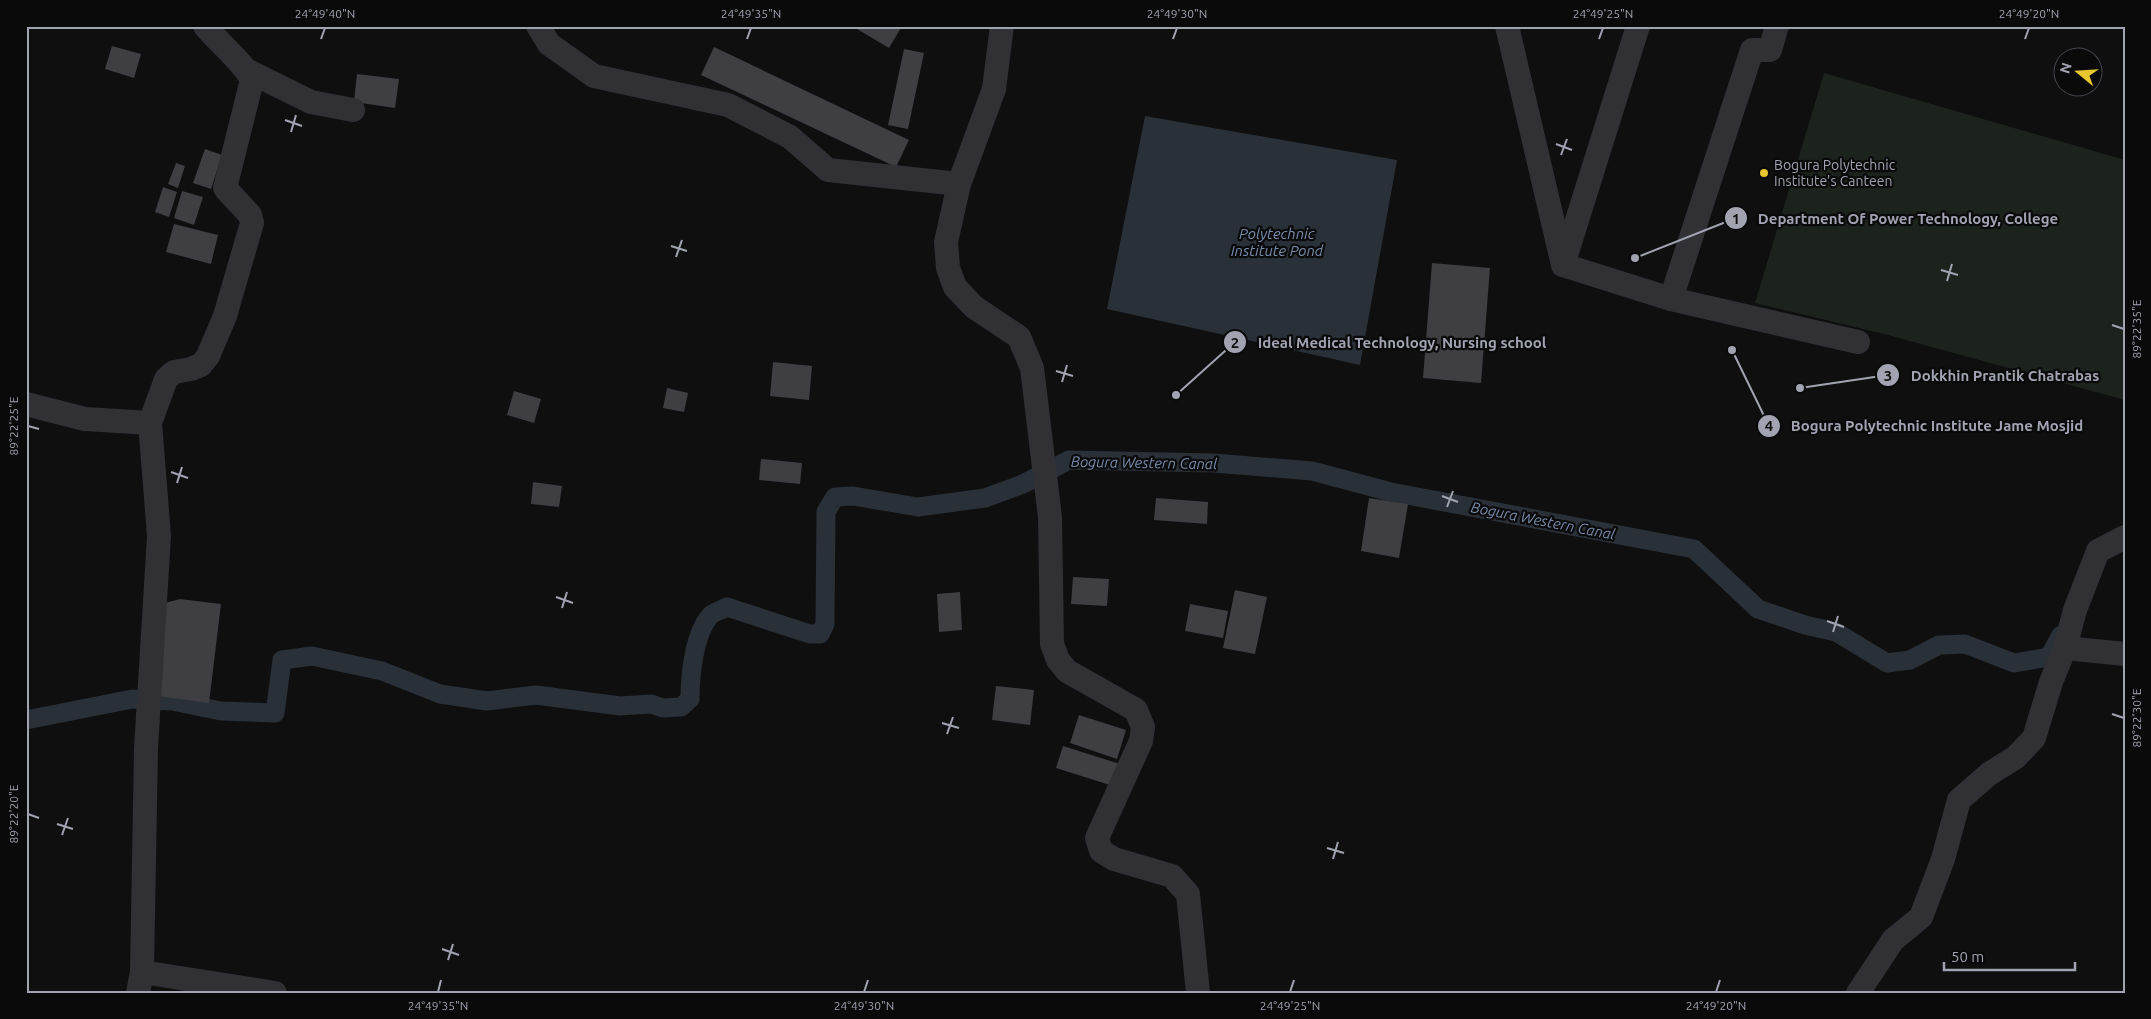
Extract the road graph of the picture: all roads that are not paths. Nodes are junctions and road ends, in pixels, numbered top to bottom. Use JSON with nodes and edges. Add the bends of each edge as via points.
{"nodes":[{"id":1,"x":205,"y":26,"type":"edge"},
{"id":2,"x":538,"y":26,"type":"edge"},
{"id":3,"x":1002,"y":26,"type":"edge"},
{"id":4,"x":1506,"y":26,"type":"edge"},
{"id":5,"x":1638,"y":26,"type":"edge"},
{"id":6,"x":1777,"y":26,"type":"edge"},
{"id":7,"x":248,"y":71,"type":"junction"},
{"id":8,"x":353,"y":110,"type":"dead end"},
{"id":9,"x":959,"y":184,"type":"junction"},
{"id":10,"x":1563,"y":265,"type":"junction"},
{"id":11,"x":1671,"y":299,"type":"junction"},
{"id":12,"x":1858,"y":342,"type":"dead end"},
{"id":13,"x":26,"y":404,"type":"edge"},
{"id":14,"x":150,"y":423,"type":"junction"},
{"id":15,"x":2125,"y":537,"type":"edge"},
{"id":16,"x":2065,"y":648,"type":"junction"},
{"id":17,"x":2125,"y":654,"type":"edge"},
{"id":18,"x":140,"y":982,"type":"edge"},
{"id":19,"x":275,"y":993,"type":"edge"},
{"id":20,"x":1198,"y":993,"type":"edge"},
{"id":21,"x":1858,"y":993,"type":"edge"}],
"edges":[{"from":1,"to":7,"type":"street"},
{"from":2,"to":9,"type":"street","via":[[549,44],[594,76],[728,105],[790,137],[828,170]]},
{"from":3,"to":9,"type":"street","via":[[994,90]]},
{"from":4,"to":10,"type":"street"},
{"from":5,"to":10,"type":"street"},
{"from":6,"to":11,"type":"street","via":[[1770,50],[1752,50]]},
{"from":7,"to":8,"type":"street","via":[[312,102]]},
{"from":7,"to":14,"type":"street","via":[[252,80],[225,188],[250,215],[252,223],[225,316],[208,356],[201,365],[174,372],[166,379]]},
{"from":9,"to":20,"type":"street","via":[[946,242],[948,268],[955,287],[974,307],[1019,337],[1032,368],[1050,517],[1052,644],[1058,660],[1067,671],[1136,710],[1143,727],[1141,741],[1097,838],[1101,851],[1114,859],[1172,876],[1188,894]]},
{"from":10,"to":11,"type":"street"},
{"from":11,"to":12,"type":"street"},
{"from":13,"to":14,"type":"street","via":[[85,419]]},
{"from":14,"to":18,"type":"street","via":[[159,536],[148,718]]},
{"from":15,"to":16,"type":"street","via":[[2098,551],[2075,610]]},
{"from":16,"to":17,"type":"street"},
{"from":16,"to":21,"type":"street","via":[[2034,738],[2016,758],[1989,774],[1959,800],[1943,859],[1921,917],[1893,940]]},
{"from":18,"to":19,"type":"street"}]}
